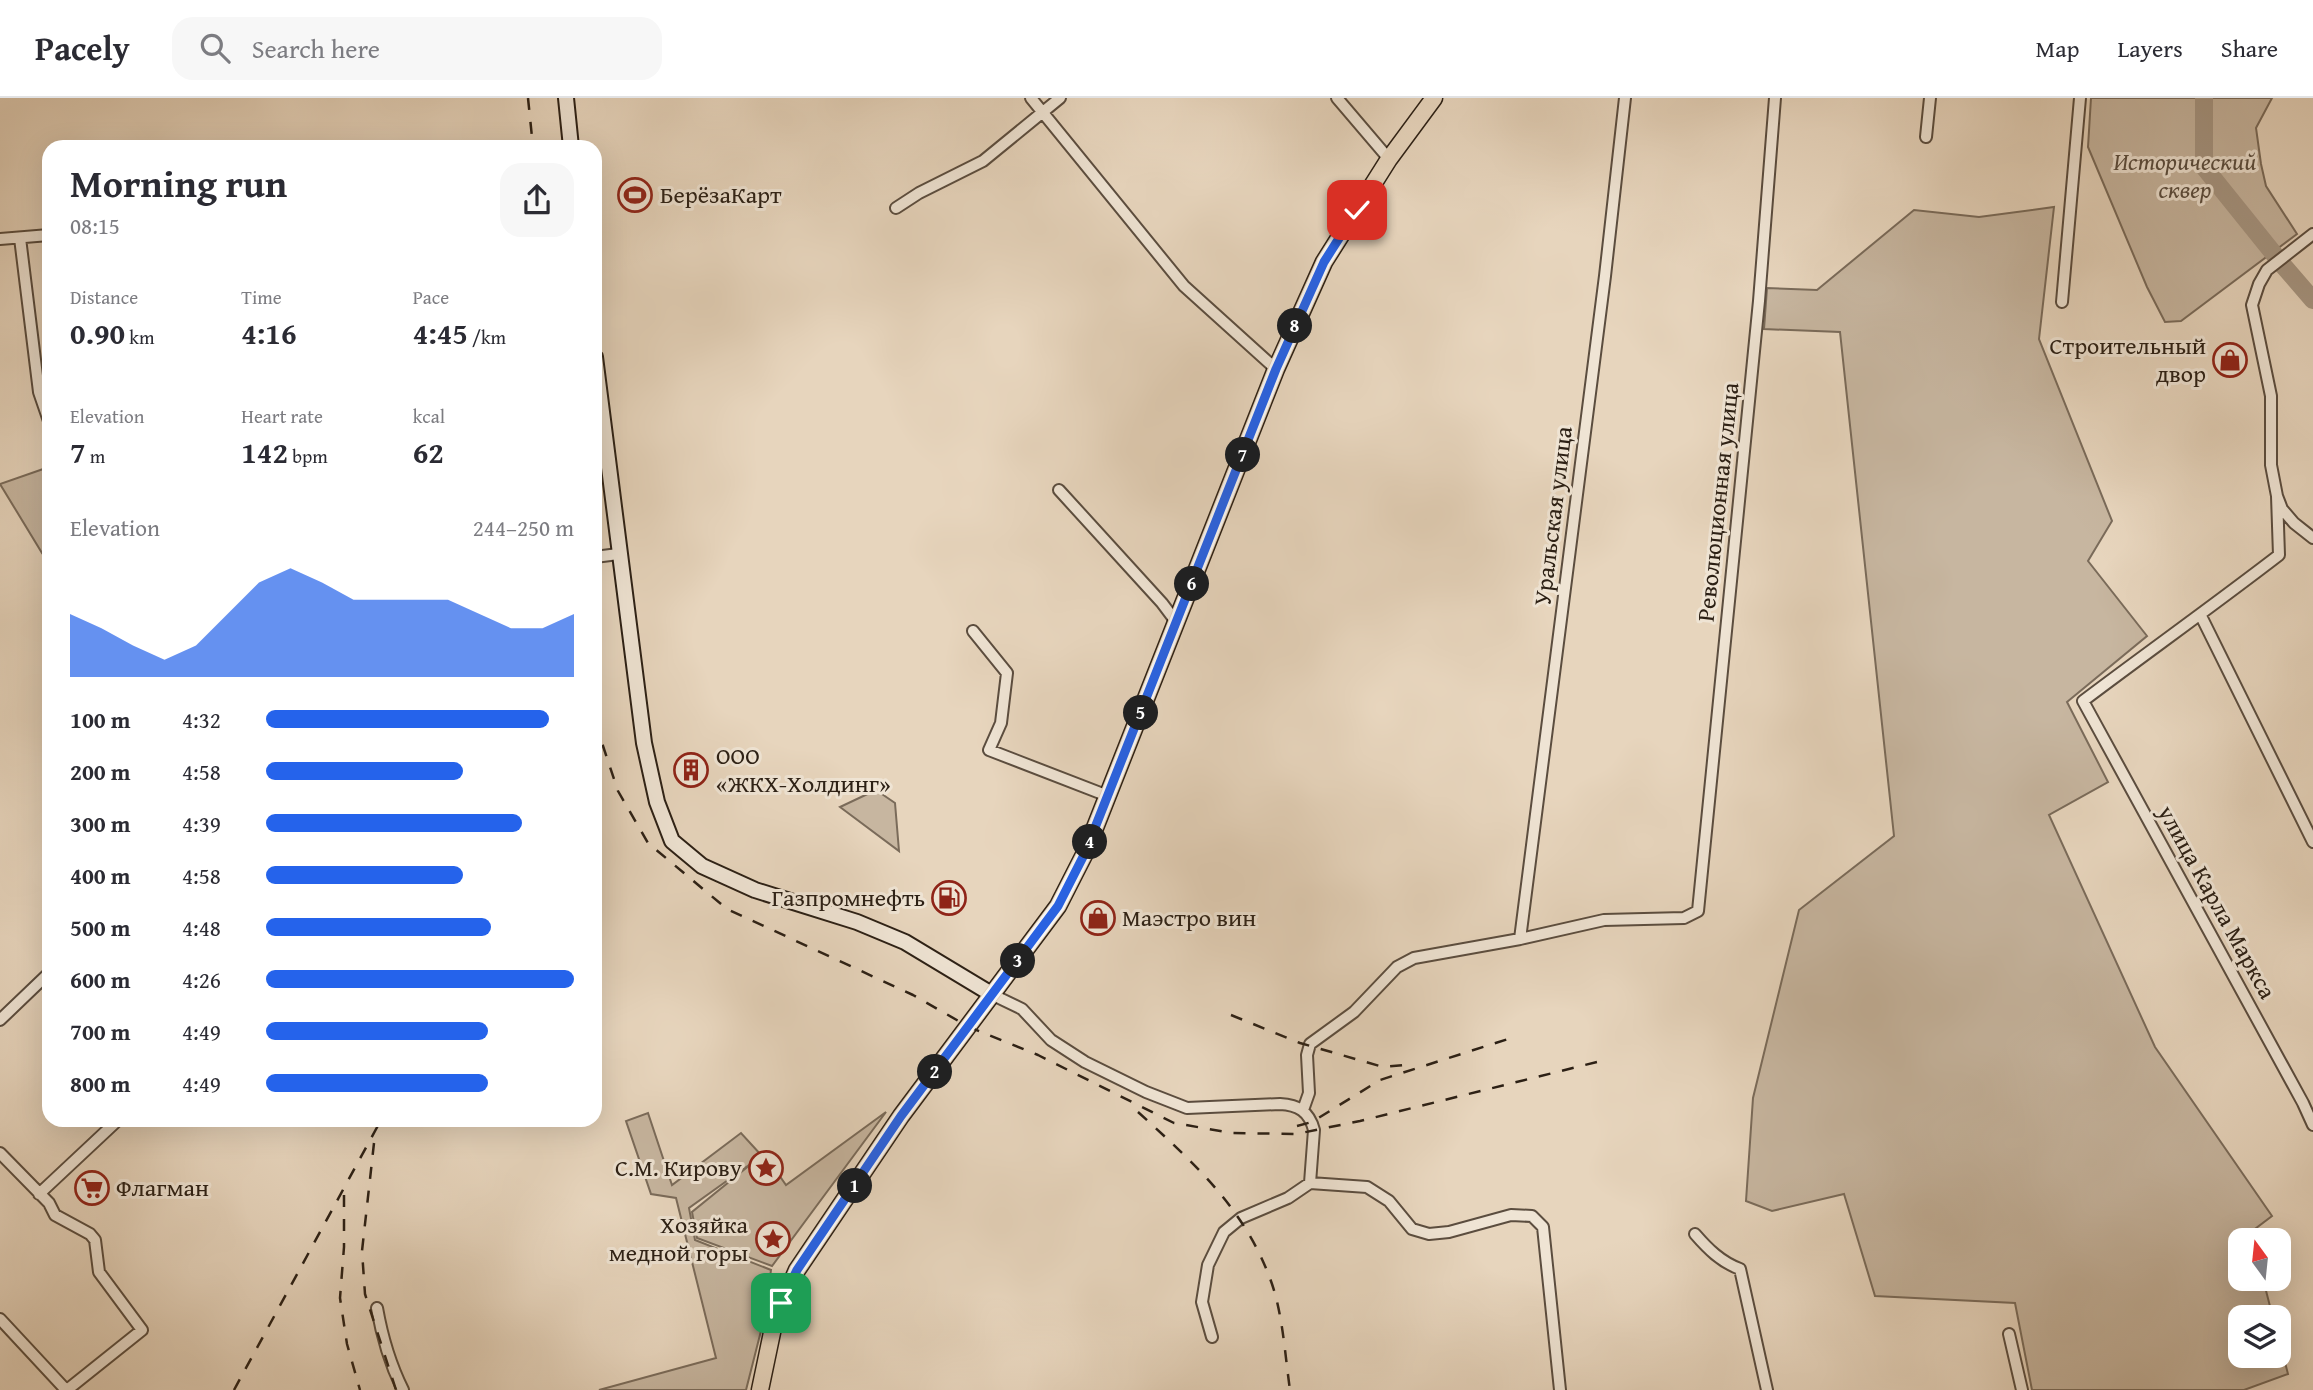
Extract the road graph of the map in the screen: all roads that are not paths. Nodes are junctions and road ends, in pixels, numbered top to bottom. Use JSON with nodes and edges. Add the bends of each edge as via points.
{"nodes":[{"id":1,"x":566,"y":98,"type":"edge"},
{"id":2,"x":1031,"y":98,"type":"edge"},
{"id":3,"x":1060,"y":98,"type":"edge"},
{"id":4,"x":1337,"y":98,"type":"edge"},
{"id":5,"x":1434,"y":98,"type":"edge"},
{"id":6,"x":1625,"y":98,"type":"edge"},
{"id":7,"x":1775,"y":98,"type":"edge"},
{"id":8,"x":1930,"y":98,"type":"edge"},
{"id":9,"x":2080,"y":98,"type":"edge"},
{"id":10,"x":1042,"y":112,"type":"junction"},
{"id":11,"x":1926,"y":137,"type":"dead end"},
{"id":12,"x":570,"y":140,"type":"edge"},
{"id":13,"x":1389,"y":159,"type":"junction"},
{"id":14,"x":896,"y":208,"type":"dead end"},
{"id":15,"x":2313,"y":234,"type":"edge"},
{"id":16,"x":42,"y":235,"type":"edge"},
{"id":17,"x":20,"y":238,"type":"junction"},
{"id":18,"x":0,"y":239,"type":"edge"},
{"id":19,"x":2062,"y":302,"type":"dead end"},
{"id":20,"x":1276,"y":369,"type":"junction"},
{"id":21,"x":42,"y":401,"type":"edge"},
{"id":22,"x":602,"y":417,"type":"edge"},
{"id":23,"x":1059,"y":490,"type":"dead end"},
{"id":24,"x":2277,"y":496,"type":"junction"},
{"id":25,"x":2313,"y":538,"type":"edge"},
{"id":26,"x":618,"y":554,"type":"junction"},
{"id":27,"x":602,"y":556,"type":"edge"},
{"id":28,"x":2201,"y":615,"type":"junction"},
{"id":29,"x":1177,"y":623,"type":"junction"},
{"id":30,"x":973,"y":631,"type":"dead end"},
{"id":31,"x":1108,"y":796,"type":"junction"},
{"id":32,"x":2313,"y":842,"type":"edge"},
{"id":33,"x":1520,"y":939,"type":"junction"},
{"id":34,"x":42,"y":980,"type":"edge"},
{"id":35,"x":993,"y":995,"type":"junction"},
{"id":36,"x":0,"y":1020,"type":"edge"},
{"id":37,"x":2308,"y":1100,"type":"edge"},
{"id":38,"x":1303,"y":1110,"type":"junction"},
{"id":39,"x":2313,"y":1125,"type":"edge"},
{"id":40,"x":111,"y":1127,"type":"edge"},
{"id":41,"x":1,"y":1155,"type":"edge"},
{"id":42,"x":1310,"y":1183,"type":"junction"},
{"id":43,"x":39,"y":1194,"type":"junction"},
{"id":44,"x":1695,"y":1234,"type":"dead end"},
{"id":45,"x":377,"y":1308,"type":"dead end"},
{"id":46,"x":0,"y":1320,"type":"edge"},
{"id":47,"x":2010,"y":1334,"type":"dead end"},
{"id":48,"x":1212,"y":1337,"type":"dead end"},
{"id":49,"x":66,"y":1390,"type":"edge"},
{"id":50,"x":403,"y":1390,"type":"edge"},
{"id":51,"x":760,"y":1390,"type":"edge"},
{"id":52,"x":1560,"y":1390,"type":"edge"},
{"id":53,"x":1767,"y":1390,"type":"edge"},
{"id":54,"x":2022,"y":1390,"type":"edge"}],
"edges":[{"from":1,"to":12,"type":"street"},
{"from":2,"to":10,"type":"street"},
{"from":3,"to":10,"type":"street"},
{"from":4,"to":13,"type":"street"},
{"from":5,"to":13,"type":"main road"},
{"from":6,"to":33,"type":"street","name":"Уральская улица"},
{"from":7,"to":33,"type":"street","name":"Революционная улица","via":[[1698,911],[1684,918],[1604,920]]},
{"from":8,"to":11,"type":"street"},
{"from":9,"to":19,"type":"street"},
{"from":10,"to":14,"type":"street","via":[[983,161]]},
{"from":10,"to":20,"type":"street","via":[[1184,286]]},
{"from":13,"to":20,"type":"main road","via":[[1324,262]]},
{"from":15,"to":24,"type":"street","via":[[2267,270],[2252,305],[2271,396],[2271,465]]},
{"from":16,"to":17,"type":"street"},
{"from":17,"to":18,"type":"street"},
{"from":17,"to":21,"type":"street"},
{"from":20,"to":29,"type":"main road"},
{"from":22,"to":26,"type":"street"},
{"from":23,"to":29,"type":"street"},
{"from":24,"to":25,"type":"street","via":[[2282,509]]},
{"from":24,"to":28,"type":"street","via":[[2278,555]]},
{"from":26,"to":27,"type":"street"},
{"from":26,"to":35,"type":"street","via":[[644,743],[657,802],[672,841],[702,866],[755,890],[905,942]]},
{"from":28,"to":32,"type":"street"},
{"from":28,"to":37,"type":"street","name":"улица Карла Маркса","via":[[2083,701]]},
{"from":29,"to":31,"type":"main road"},
{"from":30,"to":31,"type":"street","via":[[1007,673],[1001,723],[989,750]]},
{"from":31,"to":35,"type":"main road","via":[[1058,906]]},
{"from":33,"to":38,"type":"street","via":[[1414,958],[1397,967],[1354,1012],[1310,1044],[1309,1093]]},
{"from":34,"to":36,"type":"street"},
{"from":35,"to":38,"type":"street","via":[[1021,1009],[1051,1040],[1085,1062],[1187,1108],[1280,1104]]},
{"from":35,"to":51,"type":"main road","via":[[901,1116],[797,1270],[774,1323]]},
{"from":37,"to":39,"type":"street","name":"улица Карла Маркса"},
{"from":38,"to":42,"type":"street","via":[[1314,1130]]},
{"from":40,"to":43,"type":"street"},
{"from":41,"to":43,"type":"street"},
{"from":42,"to":48,"type":"street","via":[[1241,1218],[1224,1232],[1209,1265],[1202,1302]]},
{"from":42,"to":52,"type":"street","via":[[1367,1187],[1389,1200],[1412,1229],[1429,1234],[1511,1215],[1532,1216],[1543,1227]]},
{"from":43,"to":49,"type":"street","via":[[55,1215],[95,1240],[99,1272],[142,1330]]},
{"from":44,"to":53,"type":"street","via":[[1709,1250],[1740,1269]]},
{"from":45,"to":50,"type":"street"},
{"from":46,"to":49,"type":"street"},
{"from":47,"to":54,"type":"street"}]}
